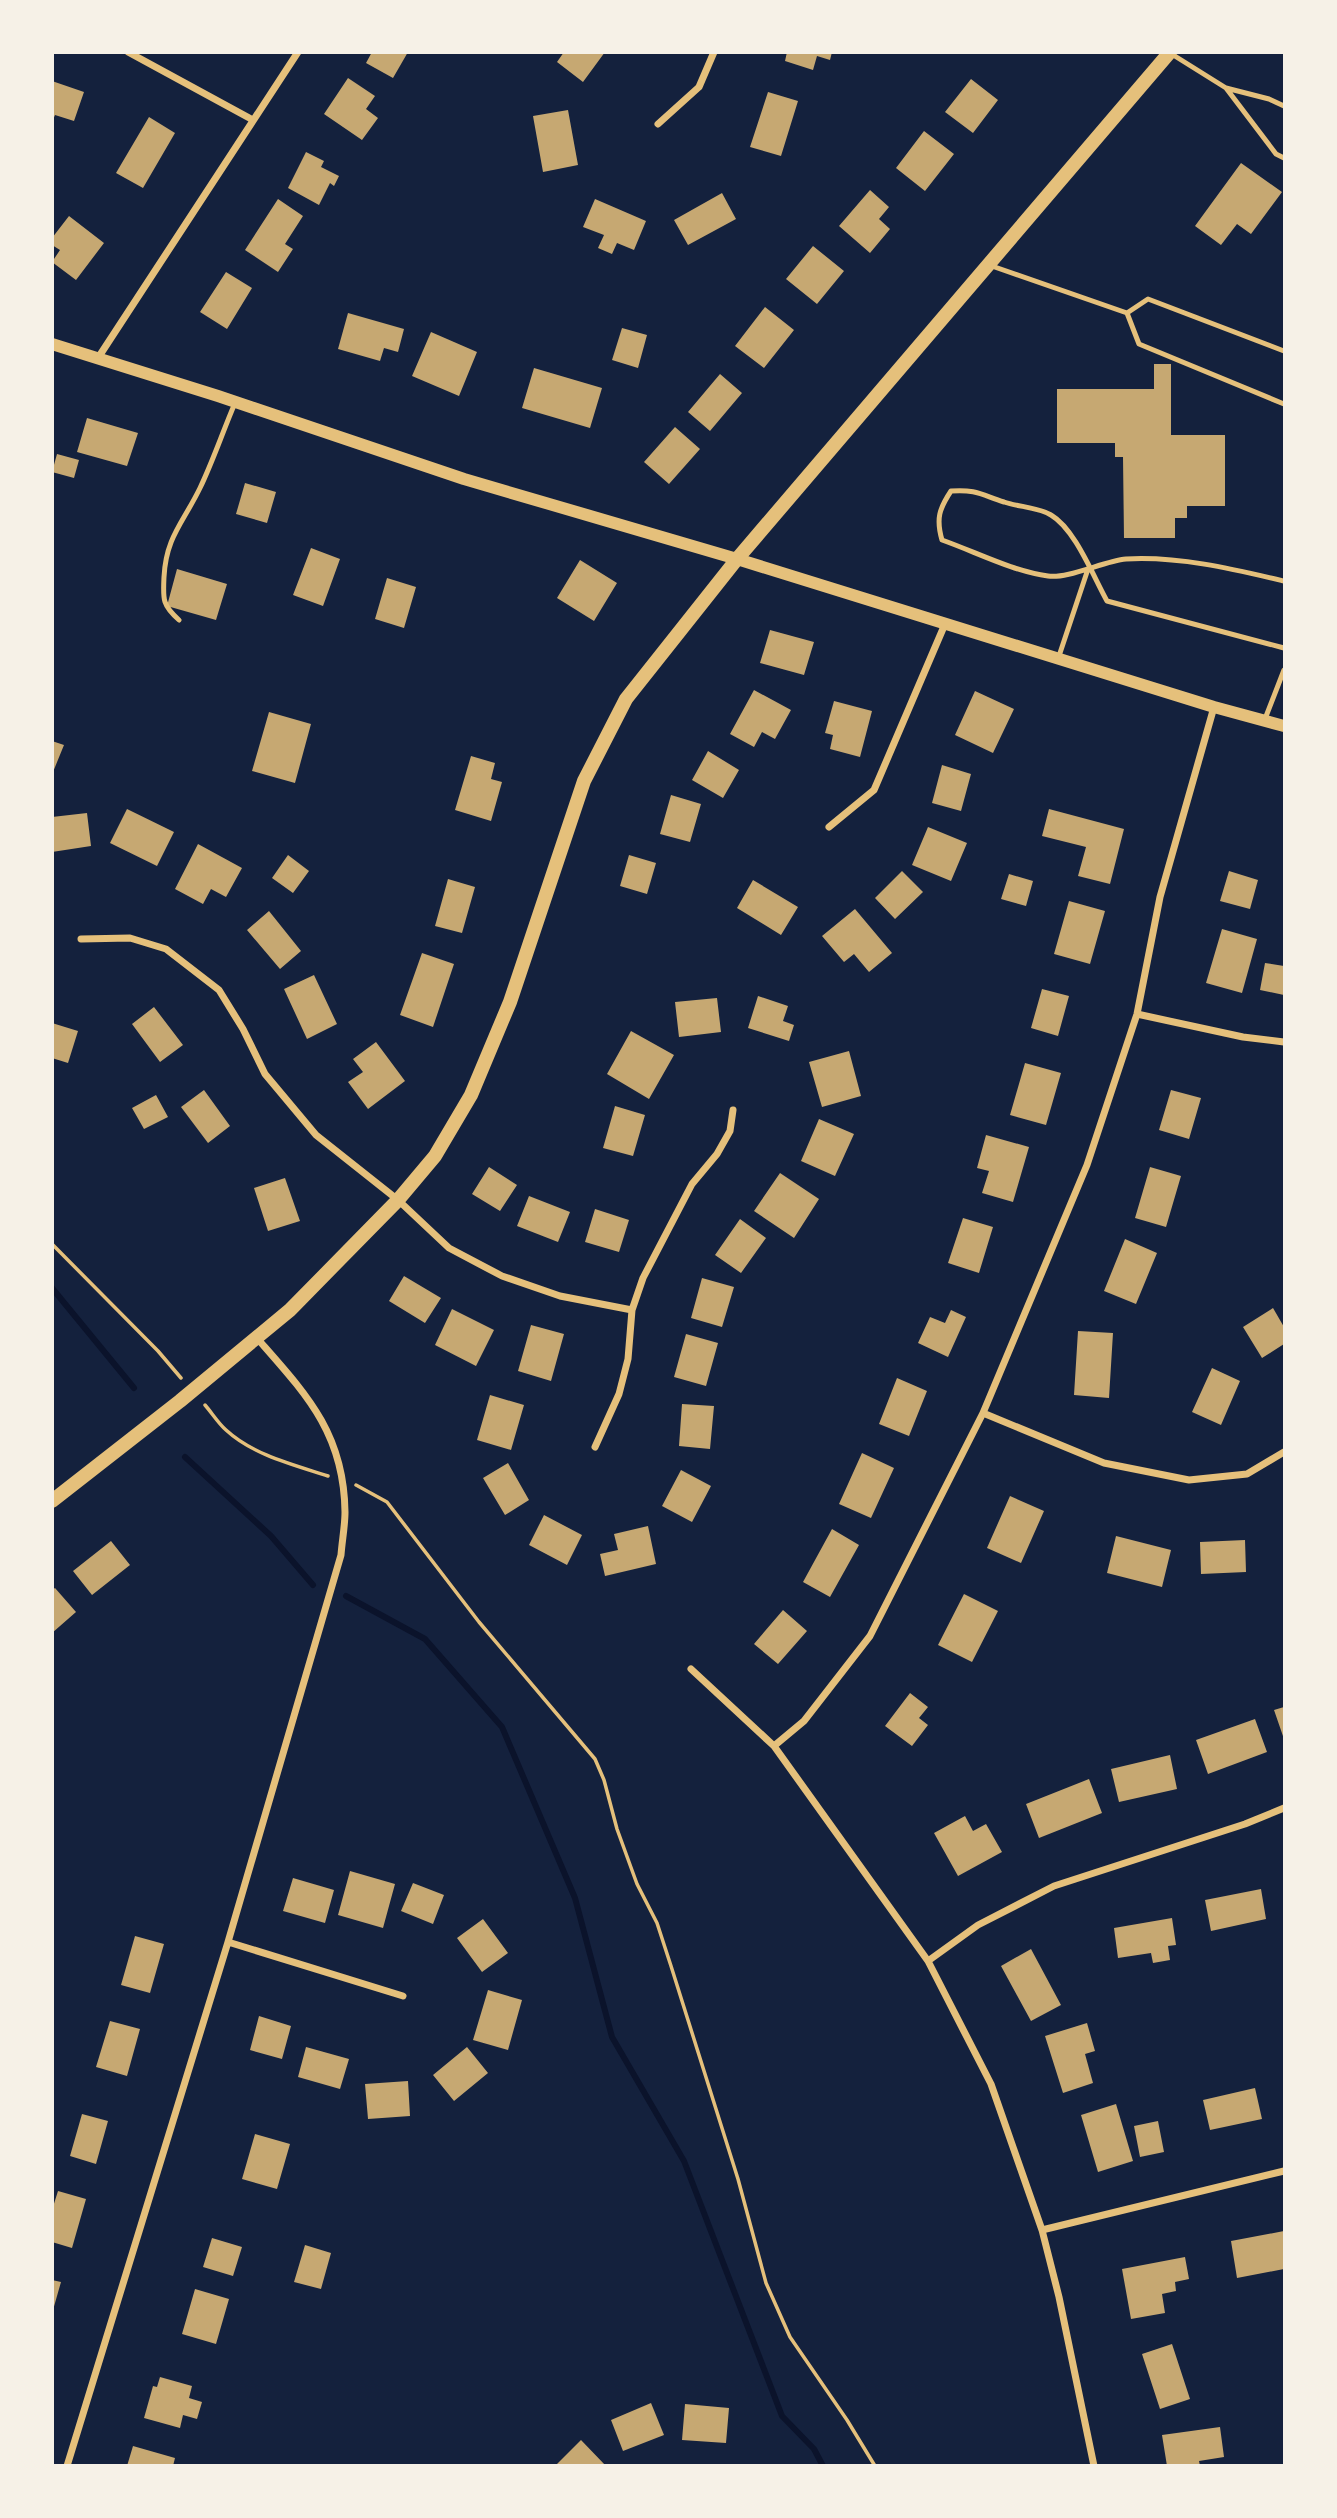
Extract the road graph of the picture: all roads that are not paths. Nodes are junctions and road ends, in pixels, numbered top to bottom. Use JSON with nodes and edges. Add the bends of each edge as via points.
{"nodes":[{"id":1,"x":128,"y":52,"type":"edge"},
{"id":2,"x":298,"y":52,"type":"edge"},
{"id":3,"x":714,"y":52,"type":"edge"},
{"id":4,"x":1170,"y":53,"type":"edge"},
{"id":5,"x":1226,"y":88,"type":"junction"},
{"id":6,"x":1284,"y":106,"type":"edge"},
{"id":7,"x":253,"y":120,"type":"junction"},
{"id":8,"x":658,"y":124,"type":"dead end"},
{"id":9,"x":1284,"y":158,"type":"edge"},
{"id":10,"x":989,"y":265,"type":"junction"},
{"id":11,"x":1127,"y":313,"type":"junction"},
{"id":12,"x":52,"y":344,"type":"edge"},
{"id":13,"x":1284,"y":351,"type":"edge"},
{"id":14,"x":98,"y":358,"type":"junction"},
{"id":15,"x":236,"y":402,"type":"junction"},
{"id":16,"x":1284,"y":404,"type":"edge"},
{"id":17,"x":737,"y":559,"type":"junction"},
{"id":18,"x":1089,"y":568,"type":"junction"},
{"id":19,"x":1284,"y":581,"type":"edge"},
{"id":20,"x":179,"y":620,"type":"dead end"},
{"id":21,"x":944,"y":624,"type":"junction"},
{"id":22,"x":1284,"y":648,"type":"edge"},
{"id":23,"x":1058,"y":659,"type":"junction"},
{"id":24,"x":1284,"y":670,"type":"edge"},
{"id":25,"x":1214,"y":707,"type":"junction"},
{"id":26,"x":1264,"y":721,"type":"junction"},
{"id":27,"x":1284,"y":726,"type":"edge"},
{"id":28,"x":829,"y":827,"type":"dead end"},
{"id":29,"x":81,"y":939,"type":"dead end"},
{"id":30,"x":1137,"y":1014,"type":"junction"},
{"id":31,"x":1284,"y":1042,"type":"edge"},
{"id":32,"x":733,"y":1110,"type":"dead end"},
{"id":33,"x":398,"y":1199,"type":"junction"},
{"id":34,"x":632,"y":1310,"type":"junction"},
{"id":35,"x":256,"y":1337,"type":"junction"},
{"id":36,"x":983,"y":1413,"type":"junction"},
{"id":37,"x":596,"y":1447,"type":"dead end"},
{"id":38,"x":1284,"y":1452,"type":"edge"},
{"id":39,"x":52,"y":1501,"type":"edge"},
{"id":40,"x":691,"y":1670,"type":"dead end"},
{"id":41,"x":774,"y":1746,"type":"junction"},
{"id":42,"x":1284,"y":1808,"type":"edge"},
{"id":43,"x":228,"y":1942,"type":"junction"},
{"id":44,"x":928,"y":1961,"type":"junction"},
{"id":45,"x":403,"y":1996,"type":"dead end"},
{"id":46,"x":1284,"y":2171,"type":"edge"},
{"id":47,"x":1042,"y":2230,"type":"junction"},
{"id":48,"x":67,"y":2466,"type":"edge"},
{"id":49,"x":1094,"y":2466,"type":"edge"}],
"edges":[{"from":1,"to":7,"type":"street"},
{"from":2,"to":7,"type":"street"},
{"from":3,"to":8,"type":"street","via":[[699,87]]},
{"from":4,"to":5,"type":"lane"},
{"from":4,"to":10,"type":"main road"},
{"from":5,"to":6,"type":"lane"},
{"from":5,"to":9,"type":"lane","via":[[1276,155]]},
{"from":7,"to":14,"type":"street"},
{"from":10,"to":11,"type":"lane"},
{"from":10,"to":17,"type":"main road"},
{"from":11,"to":13,"type":"lane","via":[[1148,299]]},
{"from":11,"to":16,"type":"lane","via":[[1139,345]]},
{"from":12,"to":14,"type":"street"},
{"from":14,"to":15,"type":"street"},
{"from":15,"to":17,"type":"street","via":[[464,479]]},
{"from":15,"to":20,"type":"lane","via":[[165,557],[165,608]]},
{"from":17,"to":21,"type":"street"},
{"from":17,"to":33,"type":"main road","via":[[626,699],[583,781],[510,1002],[471,1095],[435,1156]]},
{"from":18,"to":18,"type":"lane","via":[[1071,533],[1050,514],[971,490],[951,491],[943,503],[937,524],[942,540],[1051,577]]},
{"from":18,"to":19,"type":"lane","via":[[1124,559],[1177,560]]},
{"from":18,"to":22,"type":"lane","via":[[1107,601]]},
{"from":18,"to":23,"type":"lane"},
{"from":21,"to":23,"type":"street"},
{"from":21,"to":28,"type":"street","via":[[874,790]]},
{"from":23,"to":25,"type":"street"},
{"from":24,"to":26,"type":"lane"},
{"from":25,"to":26,"type":"street"},
{"from":25,"to":30,"type":"street","via":[[1160,897]]},
{"from":26,"to":27,"type":"street"},
{"from":29,"to":33,"type":"street","via":[[130,938],[166,949],[219,990],[265,1074],[316,1135]]},
{"from":30,"to":31,"type":"street"},
{"from":30,"to":36,"type":"street","via":[[1087,1165]]},
{"from":32,"to":34,"type":"street","via":[[730,1131],[692,1184],[643,1278]]},
{"from":33,"to":34,"type":"street","via":[[449,1248],[502,1276],[560,1296]]},
{"from":33,"to":35,"type":"main road","via":[[290,1310]]},
{"from":34,"to":37,"type":"street","via":[[628,1359],[619,1394]]},
{"from":35,"to":39,"type":"main road"},
{"from":35,"to":43,"type":"street","via":[[325,1423],[340,1464],[345,1513],[341,1555]]},
{"from":36,"to":38,"type":"street","via":[[1104,1463],[1189,1480],[1247,1474]]},
{"from":36,"to":41,"type":"street","via":[[870,1636],[804,1721]]},
{"from":40,"to":41,"type":"street"},
{"from":41,"to":44,"type":"street"},
{"from":42,"to":44,"type":"street","via":[[1054,1886],[978,1925]]},
{"from":43,"to":45,"type":"street"},
{"from":43,"to":48,"type":"street"},
{"from":44,"to":47,"type":"street","via":[[991,2084]]},
{"from":46,"to":47,"type":"street"},
{"from":47,"to":49,"type":"street"}]}
